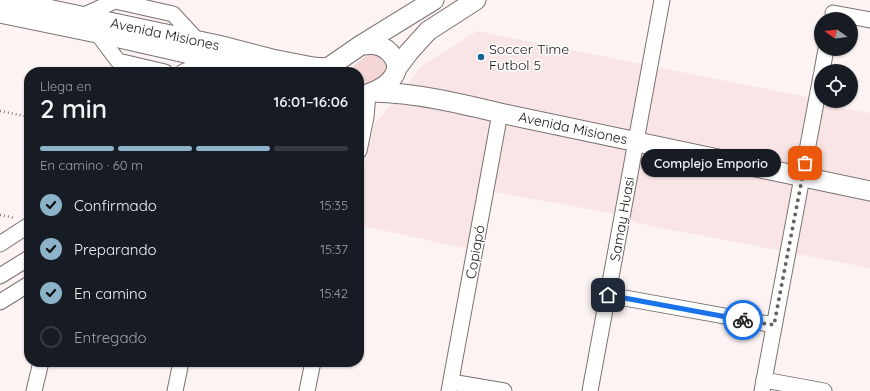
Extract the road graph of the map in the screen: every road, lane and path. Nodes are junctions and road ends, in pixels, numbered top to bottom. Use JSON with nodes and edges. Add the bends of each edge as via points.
{"nodes":[{"id":1,"x":5,"y":0,"type":"edge"},
{"id":2,"x":476,"y":0,"type":"edge"},
{"id":3,"x":662,"y":0,"type":"edge"},
{"id":4,"x":431,"y":1,"type":"edge"},
{"id":5,"x":141,"y":3,"type":"edge"},
{"id":6,"x":91,"y":9,"type":"edge"},
{"id":7,"x":833,"y":11,"type":"edge"},
{"id":8,"x":0,"y":13,"type":"edge"},
{"id":9,"x":870,"y":20,"type":"edge"},
{"id":10,"x":97,"y":33,"type":"junction"},
{"id":11,"x":198,"y":41,"type":"junction"},
{"id":12,"x":360,"y":45,"type":"junction"},
{"id":13,"x":214,"y":59,"type":"junction"},
{"id":14,"x":144,"y":67,"type":"edge"},
{"id":15,"x":195,"y":67,"type":"edge"},
{"id":16,"x":245,"y":67,"type":"edge"},
{"id":17,"x":313,"y":67,"type":"edge"},
{"id":18,"x":327,"y":67,"type":"edge"},
{"id":19,"x":397,"y":68,"type":"junction"},
{"id":20,"x":367,"y":94,"type":"edge"},
{"id":21,"x":440,"y":98,"type":"junction"},
{"id":22,"x":815,"y":108,"type":"edge"},
{"id":23,"x":0,"y":111,"type":"edge"},
{"id":24,"x":500,"y":113,"type":"junction"},
{"id":25,"x":24,"y":116,"type":"edge"},
{"id":26,"x":364,"y":127,"type":"edge"},
{"id":27,"x":636,"y":141,"type":"junction"},
{"id":28,"x":802,"y":177,"type":"junction"},
{"id":29,"x":870,"y":191,"type":"edge"},
{"id":30,"x":24,"y":228,"type":"edge"},
{"id":31,"x":0,"y":244,"type":"edge"},
{"id":32,"x":24,"y":261,"type":"edge"},
{"id":33,"x":0,"y":276,"type":"edge"},
{"id":34,"x":24,"y":287,"type":"edge"},
{"id":35,"x":608,"y":295,"type":"junction"},
{"id":36,"x":0,"y":302,"type":"edge"},
{"id":37,"x":774,"y":325,"type":"junction"},
{"id":38,"x":40,"y":367,"type":"edge"},
{"id":39,"x":181,"y":367,"type":"edge"},
{"id":40,"x":312,"y":367,"type":"edge"},
{"id":41,"x":450,"y":386,"type":"edge"},
{"id":42,"x":763,"y":386,"type":"edge"},
{"id":43,"x":34,"y":391,"type":"edge"},
{"id":44,"x":175,"y":391,"type":"edge"},
{"id":45,"x":307,"y":391,"type":"edge"},
{"id":46,"x":504,"y":391,"type":"edge"},
{"id":47,"x":590,"y":391,"type":"edge"},
{"id":48,"x":824,"y":391,"type":"edge"}],
"edges":[{"from":1,"to":6,"type":"main road","name":"Avenida Misiones"},
{"from":2,"to":19,"type":"main road","via":[[428,31]]},
{"from":3,"to":27,"type":"street","name":"Samay Huasi"},
{"from":4,"to":12,"type":"main road"},
{"from":5,"to":6,"type":"street","via":[[115,1]]},
{"from":5,"to":11,"type":"street","via":[[173,14]]},
{"from":6,"to":11,"type":"main road","name":"Avenida Misiones"},
{"from":7,"to":9,"type":"street"},
{"from":8,"to":10,"type":"main road","name":"Avenida Misiones"},
{"from":10,"to":13,"type":"main road","name":"Avenida Misiones"},
{"from":10,"to":14,"type":"street","via":[[118,61]]},
{"from":11,"to":17,"type":"main road","name":"Avenida Misiones"},
{"from":12,"to":18,"type":"main road"},
{"from":12,"to":19,"type":"main road","name":"Avenida Misiones","via":[[383,47],[395,61]]},
{"from":13,"to":15,"type":"street"},
{"from":13,"to":16,"type":"main road","name":"Avenida Misiones"},
{"from":19,"to":20,"type":"main road","via":[[391,80]]},
{"from":19,"to":21,"type":"main road","name":"Avenida Misiones","via":[[408,81]]},
{"from":20,"to":21,"type":"main road","name":"Avenida Misiones","via":[[395,92]]},
{"from":20,"to":26,"type":"street"},
{"from":21,"to":24,"type":"main road","name":"Avenida Misiones"},
{"from":22,"to":28,"type":"street"},
{"from":23,"to":25,"type":"path"},
{"from":24,"to":27,"type":"main road","name":"Avenida Misiones"},
{"from":24,"to":41,"type":"street","name":"Copiapó"},
{"from":27,"to":28,"type":"main road","name":"Avenida Misiones"},
{"from":27,"to":35,"type":"street","name":"Samay Huasi"},
{"from":28,"to":29,"type":"main road","name":"Avenida Misiones"},
{"from":28,"to":37,"type":"street"},
{"from":30,"to":31,"type":"street"},
{"from":32,"to":33,"type":"street"},
{"from":34,"to":36,"type":"street"},
{"from":35,"to":37,"type":"street"},
{"from":35,"to":47,"type":"street","name":"Samay Huasi"},
{"from":37,"to":42,"type":"street"},
{"from":38,"to":43,"type":"street"},
{"from":39,"to":44,"type":"street"},
{"from":40,"to":45,"type":"street"},
{"from":41,"to":46,"type":"street"},
{"from":42,"to":48,"type":"street"}]}
